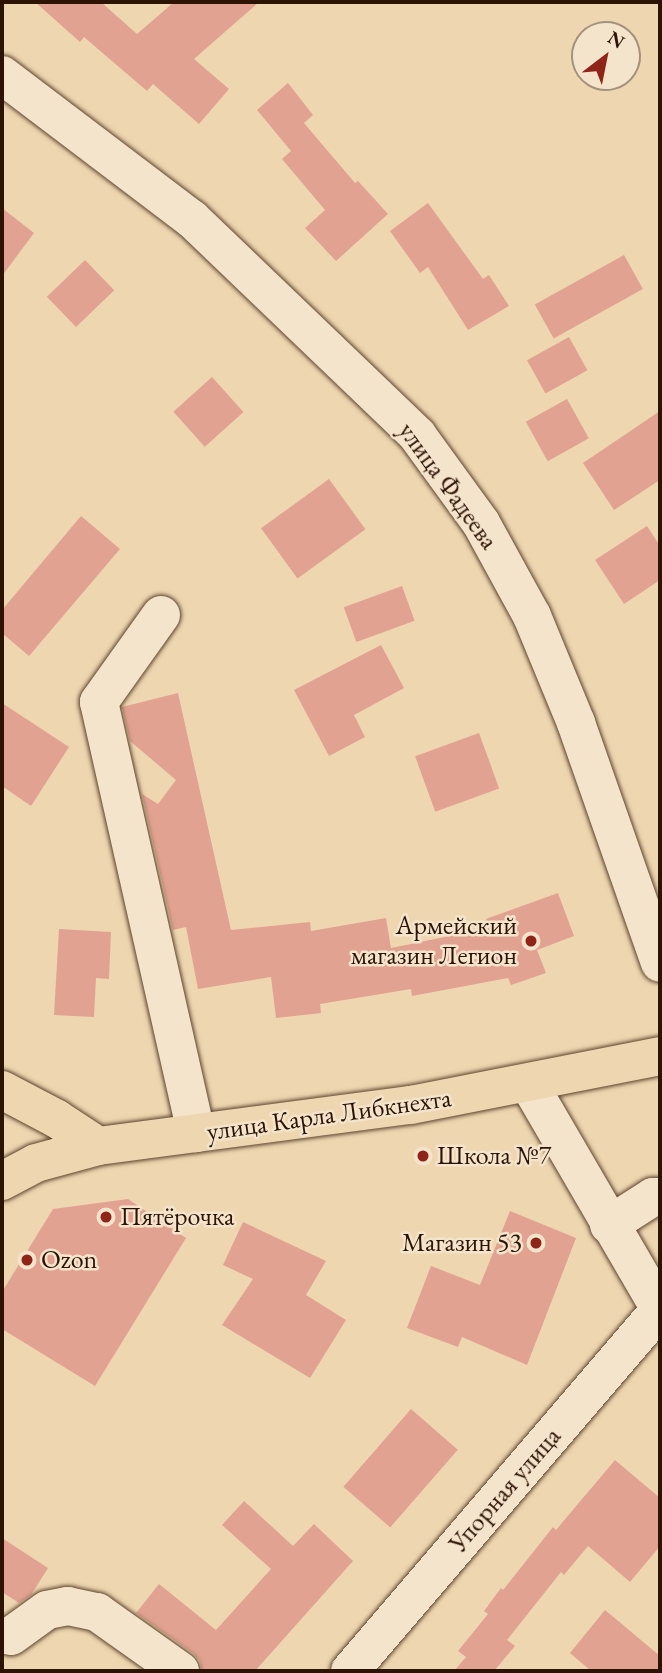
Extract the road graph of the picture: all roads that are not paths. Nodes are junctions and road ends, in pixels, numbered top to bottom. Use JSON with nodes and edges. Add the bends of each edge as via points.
{"nodes":[{"id":1,"x":2,"y":75,"type":"edge"},
{"id":2,"x":161,"y":615,"type":"dead end"},
{"id":3,"x":660,"y":964,"type":"edge"},
{"id":4,"x":660,"y":1056,"type":"edge"},
{"id":5,"x":529,"y":1084,"type":"junction"},
{"id":6,"x":2,"y":1090,"type":"edge"},
{"id":7,"x":197,"y":1133,"type":"junction"},
{"id":8,"x":98,"y":1146,"type":"junction"},
{"id":9,"x":2,"y":1181,"type":"edge"},
{"id":10,"x":660,"y":1196,"type":"edge"},
{"id":11,"x":609,"y":1224,"type":"junction"},
{"id":12,"x":660,"y":1309,"type":"edge"},
{"id":13,"x":11,"y":1636,"type":"dead end"},
{"id":14,"x":180,"y":1671,"type":"edge"},
{"id":15,"x":350,"y":1671,"type":"edge"}],
"edges":[{"from":1,"to":3,"type":"street","name":"улица Фадеева","via":[[192,219],[417,435],[481,523],[532,616],[576,723]]},
{"from":2,"to":7,"type":"street","via":[[99,702]]},
{"from":4,"to":5,"type":"main road","name":"улица Карла Либкнехта"},
{"from":5,"to":7,"type":"main road","name":"улица Карла Либкнехта","via":[[411,1105]]},
{"from":5,"to":11,"type":"street"},
{"from":6,"to":8,"type":"main road"},
{"from":7,"to":8,"type":"main road","name":"улица Карла Либкнехта"},
{"from":8,"to":9,"type":"main road","name":"улица Карла Либкнехта","via":[[36,1163]]},
{"from":10,"to":11,"type":"street"},
{"from":11,"to":12,"type":"street"},
{"from":12,"to":15,"type":"street","name":"Упорная улица"},
{"from":13,"to":14,"type":"street","via":[[47,1610],[68,1606],[97,1612]]}]}
